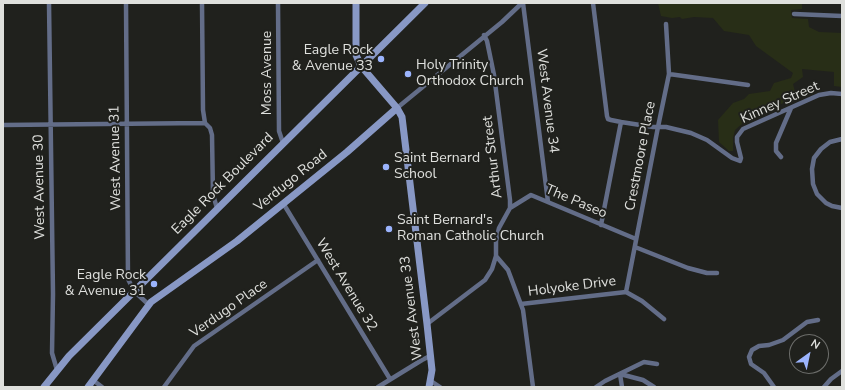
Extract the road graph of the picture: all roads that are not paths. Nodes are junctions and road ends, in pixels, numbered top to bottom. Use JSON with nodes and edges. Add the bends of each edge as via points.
{"nodes":[{"id":1,"x":49,"y":3,"type":"edge"},
{"id":2,"x":126,"y":3,"type":"edge"},
{"id":3,"x":202,"y":3,"type":"edge"},
{"id":4,"x":278,"y":3,"type":"edge"},
{"id":5,"x":356,"y":3,"type":"edge"},
{"id":6,"x":425,"y":3,"type":"edge"},
{"id":7,"x":522,"y":3,"type":"edge"},
{"id":8,"x":593,"y":3,"type":"edge"},
{"id":9,"x":794,"y":14,"type":"dead end"},
{"id":10,"x":842,"y":16,"type":"edge"},
{"id":11,"x":666,"y":24,"type":"dead end"},
{"id":12,"x":484,"y":35,"type":"junction"},
{"id":13,"x":361,"y":66,"type":"junction"},
{"id":14,"x":669,"y":74,"type":"junction"},
{"id":15,"x":748,"y":85,"type":"dead end"},
{"id":16,"x":842,"y":94,"type":"edge"},
{"id":17,"x":396,"y":108,"type":"junction"},
{"id":18,"x":791,"y":108,"type":"junction"},
{"id":19,"x":621,"y":122,"type":"junction"},
{"id":20,"x":205,"y":123,"type":"junction"},
{"id":21,"x":126,"y":124,"type":"junction"},
{"id":22,"x":3,"y":125,"type":"edge"},
{"id":23,"x":50,"y":125,"type":"junction"},
{"id":24,"x":658,"y":127,"type":"junction"},
{"id":25,"x":842,"y":139,"type":"edge"},
{"id":26,"x":283,"y":142,"type":"junction"},
{"id":27,"x":781,"y":157,"type":"dead end"},
{"id":28,"x":548,"y":202,"type":"junction"},
{"id":29,"x":283,"y":204,"type":"junction"},
{"id":30,"x":217,"y":208,"type":"junction"},
{"id":31,"x":510,"y":208,"type":"junction"},
{"id":32,"x":842,"y":208,"type":"edge"},
{"id":33,"x":601,"y":225,"type":"junction"},
{"id":34,"x":636,"y":239,"type":"junction"},
{"id":35,"x":635,"y":247,"type":"junction"},
{"id":36,"x":496,"y":256,"type":"junction"},
{"id":37,"x":318,"y":260,"type":"junction"},
{"id":38,"x":717,"y":273,"type":"dead end"},
{"id":39,"x":134,"y":290,"type":"junction"},
{"id":40,"x":626,"y":292,"type":"junction"},
{"id":41,"x":148,"y":304,"type":"junction"},
{"id":42,"x":521,"y":304,"type":"junction"},
{"id":43,"x":664,"y":319,"type":"dead end"},
{"id":44,"x":818,"y":320,"type":"dead end"},
{"id":45,"x":427,"y":324,"type":"junction"},
{"id":46,"x":430,"y":356,"type":"junction"},
{"id":47,"x":657,"y":364,"type":"dead end"},
{"id":48,"x":57,"y":370,"type":"junction"},
{"id":49,"x":842,"y":371,"type":"edge"},
{"id":50,"x":620,"y":374,"type":"junction"},
{"id":51,"x":390,"y":379,"type":"junction"},
{"id":52,"x":93,"y":380,"type":"junction"},
{"id":53,"x":430,"y":384,"type":"edge"},
{"id":54,"x":44,"y":387,"type":"edge"},
{"id":55,"x":88,"y":387,"type":"edge"},
{"id":56,"x":102,"y":387,"type":"edge"},
{"id":57,"x":164,"y":387,"type":"edge"},
{"id":58,"x":378,"y":387,"type":"edge"},
{"id":59,"x":440,"y":387,"type":"edge"},
{"id":60,"x":533,"y":387,"type":"edge"},
{"id":61,"x":596,"y":387,"type":"edge"},
{"id":62,"x":622,"y":387,"type":"edge"},
{"id":63,"x":654,"y":387,"type":"edge"},
{"id":64,"x":774,"y":387,"type":"edge"},
{"id":65,"x":824,"y":387,"type":"edge"}],
"edges":[{"from":1,"to":23,"type":"street","name":"West Avenue 30"},
{"from":2,"to":21,"type":"street","name":"West Avenue 31"},
{"from":3,"to":20,"type":"street","via":[[202,110]]},
{"from":4,"to":26,"type":"street","name":"Moss Avenue","via":[[279,131]]},
{"from":5,"to":13,"type":"street","name":"West Avenue 33","via":[[356,55]]},
{"from":6,"to":13,"type":"street","name":"Eagle Rock Boulevard"},
{"from":7,"to":12,"type":"street","name":"Verdugo Road"},
{"from":7,"to":28,"type":"street","name":"West Avenue 34"},
{"from":8,"to":19,"type":"street","via":[[607,116],[608,119]]},
{"from":9,"to":10,"type":"street"},
{"from":11,"to":14,"type":"street","name":"Crestmoore Place"},
{"from":12,"to":17,"type":"street","name":"Verdugo Road"},
{"from":12,"to":31,"type":"street","name":"Arthur Street","via":[[494,75]]},
{"from":13,"to":17,"type":"street","name":"West Avenue 33"},
{"from":13,"to":26,"type":"street","name":"Eagle Rock Boulevard"},
{"from":14,"to":15,"type":"street"},
{"from":14,"to":24,"type":"street","name":"Crestmoore Place"},
{"from":16,"to":18,"type":"street","name":"Kinney Street","via":[[819,95]]},
{"from":17,"to":29,"type":"street","name":"Verdugo Road"},
{"from":17,"to":45,"type":"street","name":"West Avenue 33","via":[[402,117]]},
{"from":18,"to":24,"type":"street","name":"Kinney Street","via":[[743,129],[737,142],[740,161],[699,136]]},
{"from":18,"to":27,"type":"street","via":[[776,143],[776,151]]},
{"from":19,"to":24,"type":"street","name":"Kinney Street"},
{"from":19,"to":33,"type":"street"},
{"from":20,"to":21,"type":"street"},
{"from":20,"to":30,"type":"street","via":[[212,135],[213,195]]},
{"from":21,"to":23,"type":"street"},
{"from":21,"to":39,"type":"street","name":"West Avenue 31","via":[[128,279]]},
{"from":22,"to":23,"type":"street"},
{"from":23,"to":48,"type":"street","name":"West Avenue 30","via":[[52,353]]},
{"from":24,"to":34,"type":"street","name":"Crestmoore Place"},
{"from":25,"to":32,"type":"street","via":[[830,142],[820,149],[814,158],[812,169],[812,178],[818,194],[826,203]]},
{"from":26,"to":30,"type":"street","name":"Eagle Rock Boulevard"},
{"from":28,"to":31,"type":"street","name":"The Paseo","via":[[531,195]]},
{"from":28,"to":33,"type":"street","name":"The Paseo"},
{"from":29,"to":37,"type":"street","name":"West Avenue 32"},
{"from":29,"to":41,"type":"street","name":"Verdugo Road","via":[[237,241]]},
{"from":30,"to":39,"type":"street","name":"Eagle Rock Boulevard"},
{"from":31,"to":36,"type":"street","name":"Arthur Street","via":[[496,241]]},
{"from":33,"to":34,"type":"street","name":"The Paseo"},
{"from":34,"to":35,"type":"street","name":"Crestmoore Place"},
{"from":35,"to":38,"type":"street","via":[[688,268]]},
{"from":35,"to":40,"type":"street","name":"Crestmoore Place"},
{"from":36,"to":42,"type":"street","via":[[508,270]]},
{"from":36,"to":45,"type":"street","name":"Arthur Street","via":[[485,280]]},
{"from":37,"to":51,"type":"street","name":"West Avenue 32"},
{"from":37,"to":57,"type":"street","name":"Verdugo Place","via":[[194,346]]},
{"from":39,"to":41,"type":"street","name":"West Avenue 31"},
{"from":39,"to":48,"type":"street","name":"Eagle Rock Boulevard"},
{"from":40,"to":42,"type":"street","name":"Holyoke Drive"},
{"from":40,"to":43,"type":"street","name":"Holyoke Drive"},
{"from":41,"to":52,"type":"street","name":"Verdugo Road"},
{"from":42,"to":60,"type":"street"},
{"from":44,"to":64,"type":"street","via":[[807,322],[783,340],[752,350],[749,357],[751,364],[769,378]]},
{"from":45,"to":46,"type":"street","name":"West Avenue 33"},
{"from":46,"to":51,"type":"street"},
{"from":46,"to":53,"type":"street","name":"West Avenue 33"},
{"from":47,"to":50,"type":"street","via":[[644,362]]},
{"from":48,"to":54,"type":"street","name":"Eagle Rock Boulevard"},
{"from":49,"to":65,"type":"street"},
{"from":50,"to":61,"type":"street"},
{"from":50,"to":62,"type":"street"},
{"from":50,"to":63,"type":"street","via":[[643,380]]},
{"from":51,"to":58,"type":"street"},
{"from":52,"to":55,"type":"street","name":"Verdugo Road"},
{"from":52,"to":56,"type":"street"},
{"from":53,"to":59,"type":"street"}]}
